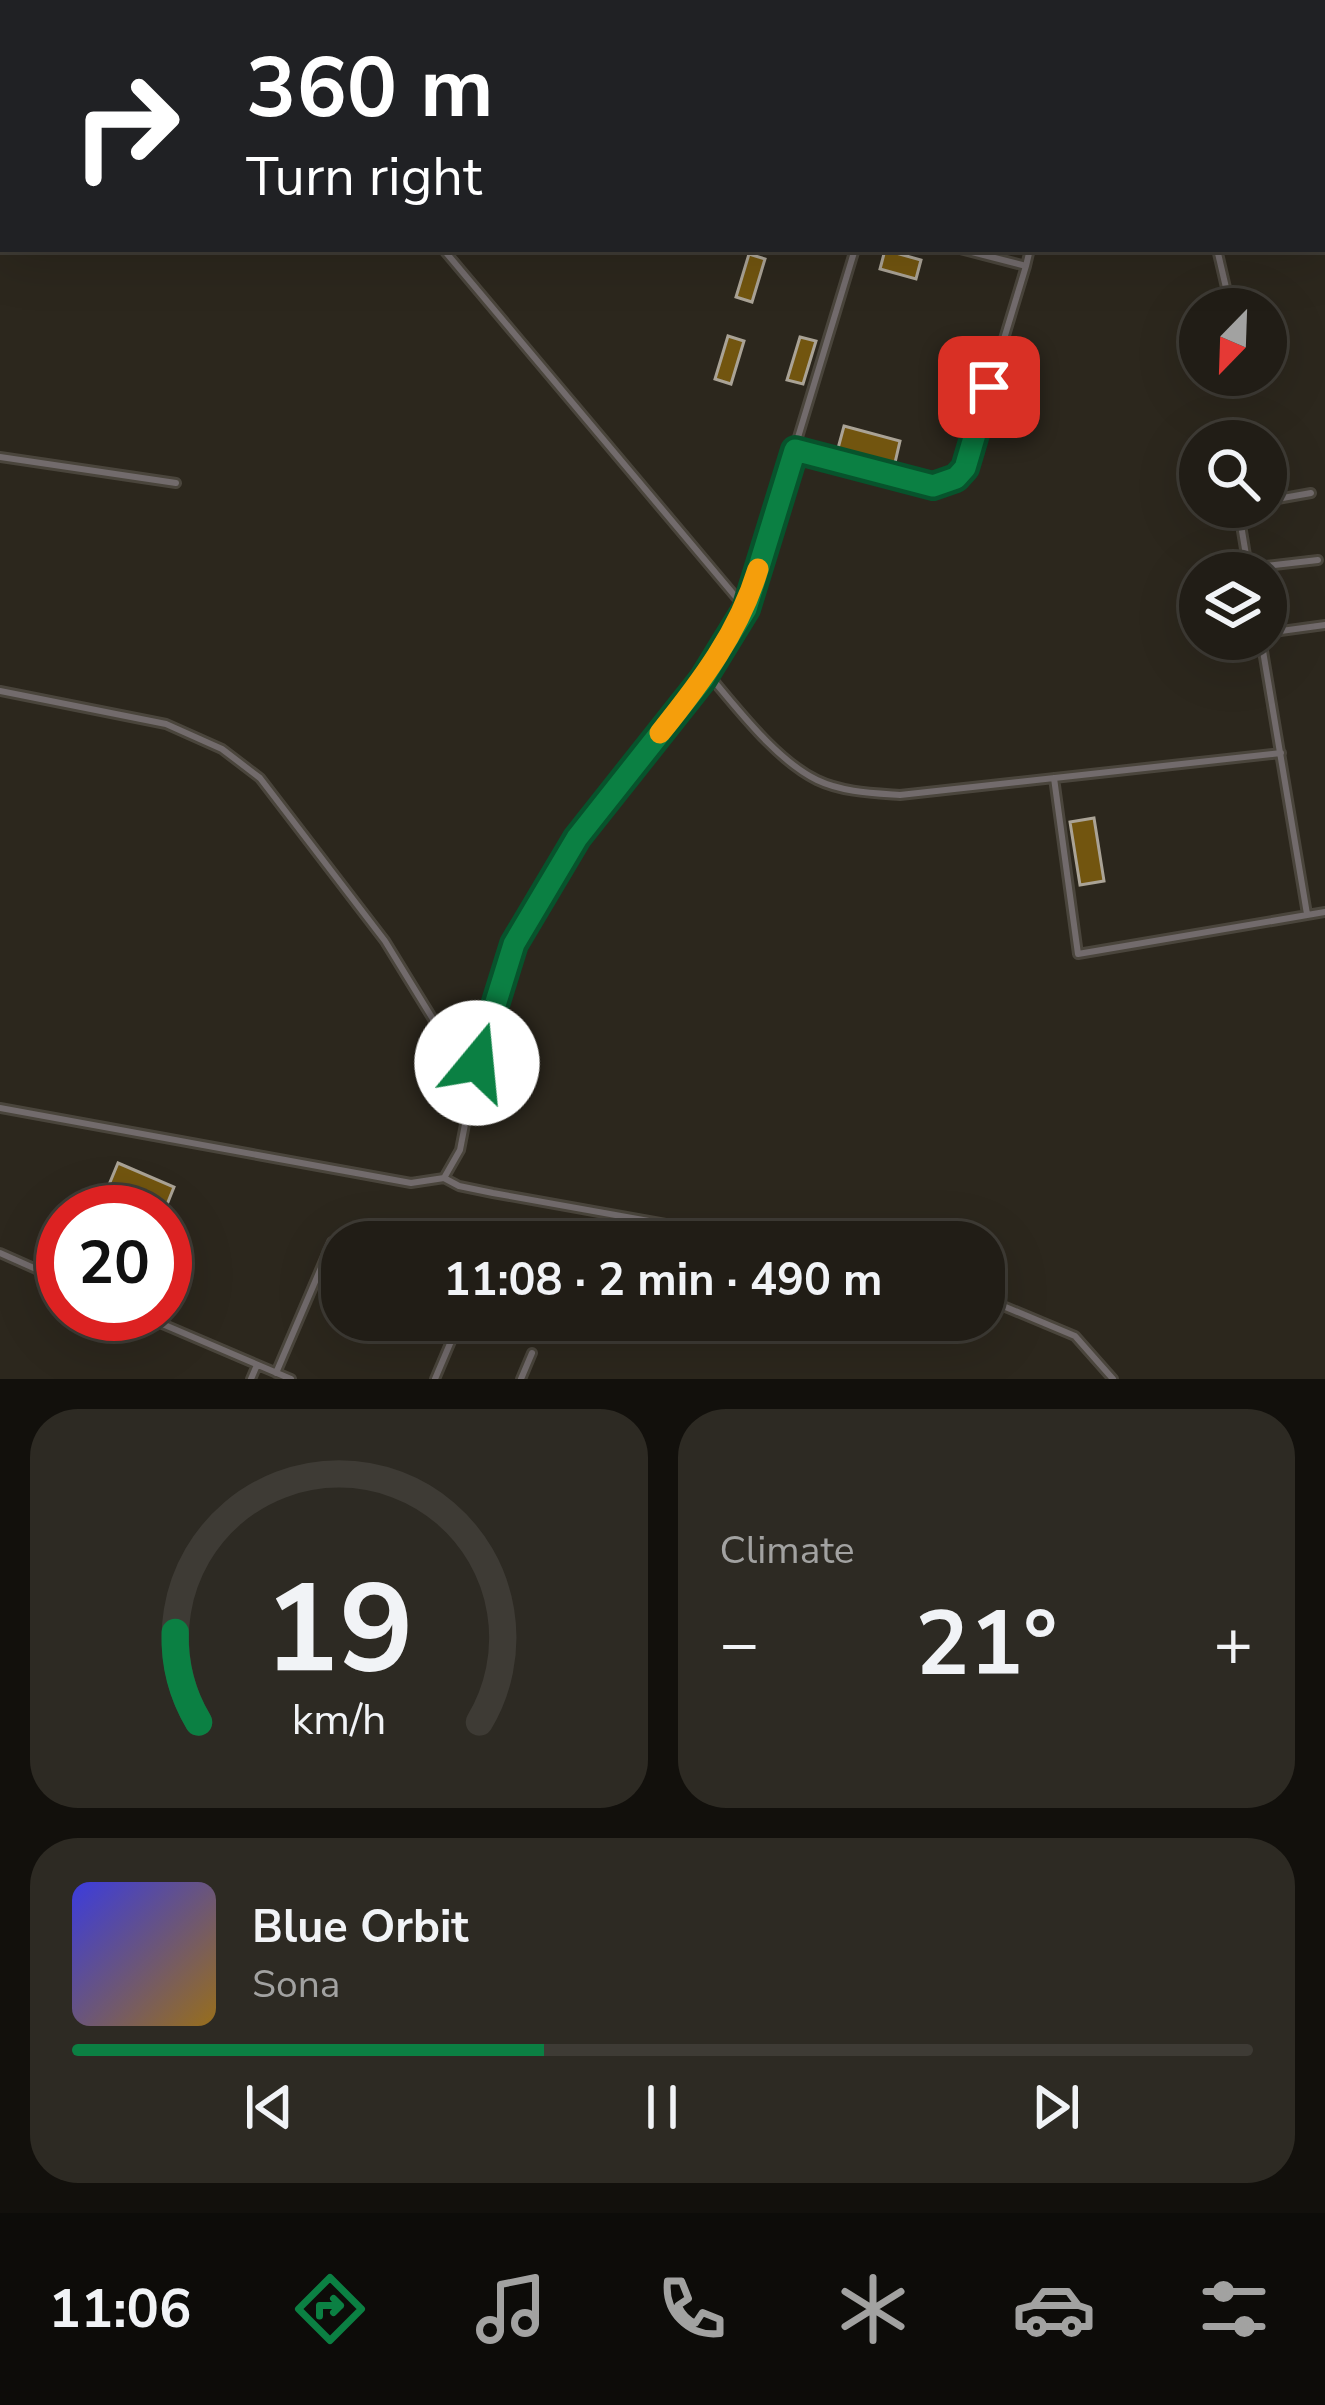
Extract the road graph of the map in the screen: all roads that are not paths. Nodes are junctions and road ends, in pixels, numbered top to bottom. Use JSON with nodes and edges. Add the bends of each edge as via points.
{"nodes":[{"id":1,"x":446,"y":252,"type":"edge"},
{"id":2,"x":854,"y":252,"type":"edge"},
{"id":3,"x":972,"y":252,"type":"edge"},
{"id":4,"x":1029,"y":252,"type":"edge"},
{"id":5,"x":1218,"y":252,"type":"edge"},
{"id":6,"x":1026,"y":266,"type":"junction"},
{"id":7,"x":1226,"y":288,"type":"edge"},
{"id":8,"x":795,"y":450,"type":"junction"},
{"id":9,"x":0,"y":457,"type":"edge"},
{"id":10,"x":176,"y":483,"type":"dead end"},
{"id":11,"x":1311,"y":493,"type":"dead end"},
{"id":12,"x":1287,"y":497,"type":"edge"},
{"id":13,"x":1318,"y":560,"type":"dead end"},
{"id":14,"x":1287,"y":564,"type":"edge"},
{"id":15,"x":746,"y":609,"type":"junction"},
{"id":16,"x":1325,"y":625,"type":"edge"},
{"id":17,"x":1287,"y":632,"type":"edge"},
{"id":18,"x":1266,"y":660,"type":"edge"},
{"id":19,"x":706,"y":673,"type":"junction"},
{"id":20,"x":0,"y":691,"type":"edge"},
{"id":21,"x":1280,"y":753,"type":"junction"},
{"id":22,"x":1054,"y":778,"type":"junction"},
{"id":23,"x":1325,"y":912,"type":"edge"},
{"id":24,"x":1307,"y":915,"type":"junction"},
{"id":25,"x":477,"y":1063,"type":"junction"},
{"id":26,"x":0,"y":1108,"type":"edge"},
{"id":27,"x":444,"y":1178,"type":"junction"},
{"id":28,"x":649,"y":1221,"type":"edge"},
{"id":29,"x":0,"y":1253,"type":"edge"},
{"id":30,"x":321,"y":1268,"type":"edge"},
{"id":31,"x":36,"y":1269,"type":"edge"},
{"id":32,"x":1005,"y":1307,"type":"edge"},
{"id":33,"x":192,"y":1337,"type":"edge"},
{"id":34,"x":451,"y":1341,"type":"edge"},
{"id":35,"x":532,"y":1354,"type":"dead end"},
{"id":36,"x":257,"y":1365,"type":"junction"},
{"id":37,"x":276,"y":1373,"type":"junction"},
{"id":38,"x":251,"y":1379,"type":"edge"},
{"id":39,"x":291,"y":1379,"type":"edge"},
{"id":40,"x":434,"y":1379,"type":"edge"},
{"id":41,"x":521,"y":1379,"type":"edge"},
{"id":42,"x":1113,"y":1379,"type":"edge"}],
"edges":[{"from":1,"to":15,"type":"lane"},
{"from":2,"to":8,"type":"lane"},
{"from":3,"to":6,"type":"lane"},
{"from":4,"to":6,"type":"lane"},
{"from":5,"to":7,"type":"lane"},
{"from":6,"to":8,"type":"lane","via":[[956,478],[933,486]]},
{"from":8,"to":15,"type":"lane"},
{"from":9,"to":10,"type":"lane"},
{"from":11,"to":12,"type":"lane"},
{"from":13,"to":14,"type":"lane"},
{"from":15,"to":19,"type":"lane"},
{"from":16,"to":17,"type":"lane"},
{"from":18,"to":21,"type":"lane"},
{"from":19,"to":22,"type":"lane","via":[[814,779],[851,791],[900,795]]},
{"from":19,"to":25,"type":"lane","via":[[577,838],[514,944]]},
{"from":20,"to":25,"type":"lane","via":[[166,724],[222,749],[260,778],[385,941],[447,1042]]},
{"from":21,"to":22,"type":"lane"},
{"from":21,"to":24,"type":"lane"},
{"from":22,"to":24,"type":"lane","via":[[1078,954]]},
{"from":23,"to":24,"type":"lane"},
{"from":25,"to":27,"type":"lane","via":[[460,1150]]},
{"from":26,"to":27,"type":"lane","via":[[412,1183]]},
{"from":27,"to":28,"type":"lane"},
{"from":29,"to":31,"type":"lane"},
{"from":30,"to":37,"type":"lane"},
{"from":32,"to":42,"type":"lane","via":[[1075,1336]]},
{"from":33,"to":36,"type":"lane"},
{"from":34,"to":40,"type":"lane"},
{"from":35,"to":41,"type":"lane"},
{"from":36,"to":37,"type":"lane"},
{"from":36,"to":38,"type":"lane"},
{"from":37,"to":39,"type":"lane"}]}
